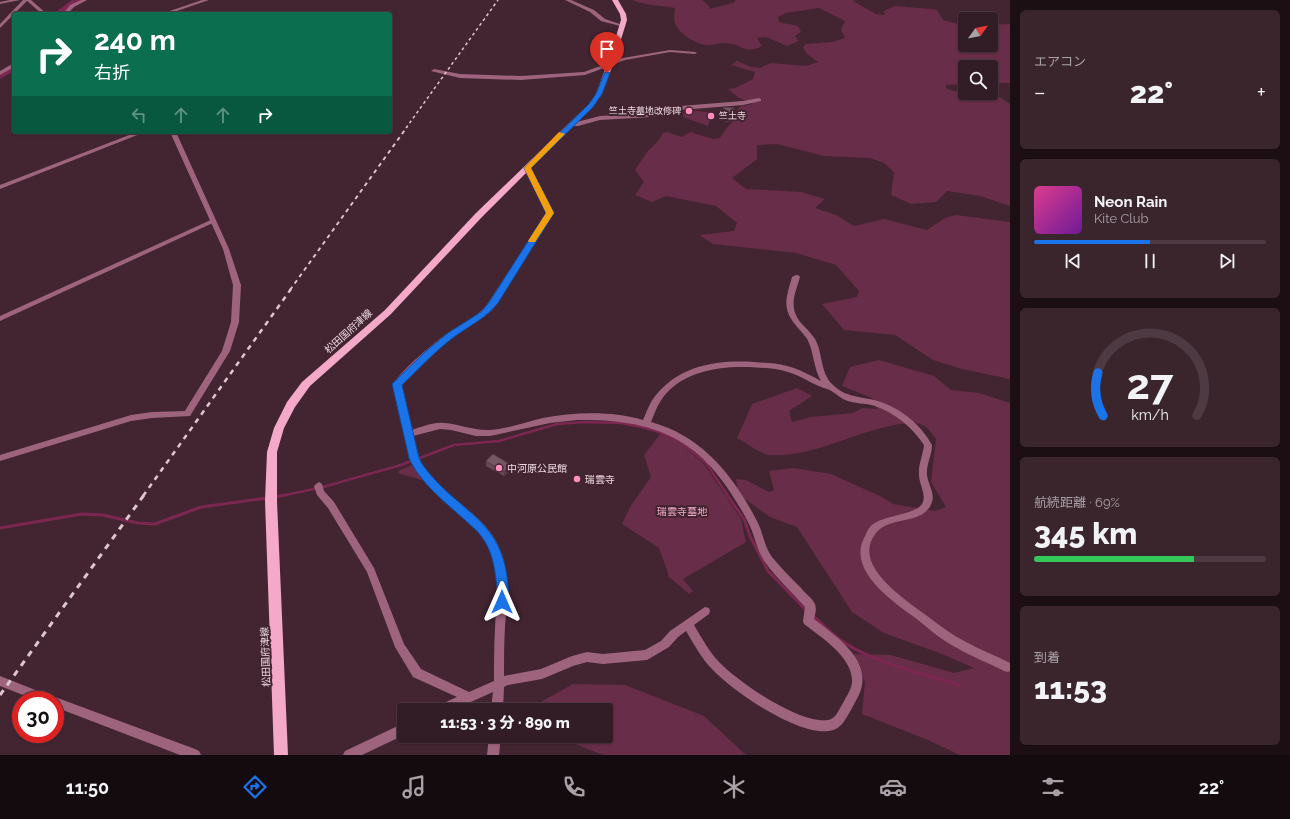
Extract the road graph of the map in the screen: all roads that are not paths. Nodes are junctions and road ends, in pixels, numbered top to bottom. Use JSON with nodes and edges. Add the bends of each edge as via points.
{"nodes":[{"id":1,"x":18,"y":0,"type":"edge"},
{"id":2,"x":27,"y":0,"type":"edge"},
{"id":3,"x":85,"y":0,"type":"edge"},
{"id":4,"x":207,"y":0,"type":"edge"},
{"id":5,"x":567,"y":0,"type":"edge"},
{"id":6,"x":615,"y":0,"type":"edge"},
{"id":7,"x":0,"y":4,"type":"edge"},
{"id":8,"x":15,"y":12,"type":"edge"},
{"id":9,"x":42,"y":12,"type":"edge"},
{"id":10,"x":67,"y":12,"type":"edge"},
{"id":11,"x":169,"y":12,"type":"edge"},
{"id":12,"x":12,"y":15,"type":"edge"},
{"id":13,"x":624,"y":26,"type":"junction"},
{"id":14,"x":0,"y":27,"type":"edge"},
{"id":15,"x":695,"y":53,"type":"dead end"},
{"id":16,"x":623,"y":60,"type":"junction"},
{"id":17,"x":610,"y":65,"type":"junction"},
{"id":18,"x":12,"y":66,"type":"edge"},
{"id":19,"x":596,"y":70,"type":"junction"},
{"id":20,"x":434,"y":71,"type":"dead end"},
{"id":21,"x":0,"y":73,"type":"edge"},
{"id":22,"x":759,"y":100,"type":"dead end"},
{"id":23,"x":572,"y":124,"type":"junction"},
{"id":24,"x":137,"y":134,"type":"edge"},
{"id":25,"x":174,"y":134,"type":"edge"},
{"id":26,"x":527,"y":168,"type":"junction"},
{"id":27,"x":0,"y":186,"type":"edge"},
{"id":28,"x":213,"y":221,"type":"junction"},
{"id":29,"x":796,"y":277,"type":"dead end"},
{"id":30,"x":0,"y":319,"type":"edge"},
{"id":31,"x":830,"y":386,"type":"junction"},
{"id":32,"x":646,"y":423,"type":"junction"},
{"id":33,"x":409,"y":434,"type":"junction"},
{"id":34,"x":0,"y":458,"type":"edge"},
{"id":35,"x":319,"y":488,"type":"dead end"},
{"id":36,"x":705,"y":611,"type":"dead end"},
{"id":37,"x":687,"y":624,"type":"junction"},
{"id":38,"x":1008,"y":667,"type":"dead end"},
{"id":39,"x":0,"y":681,"type":"edge"},
{"id":40,"x":499,"y":684,"type":"junction"},
{"id":41,"x":26,"y":691,"type":"edge"},
{"id":42,"x":468,"y":697,"type":"junction"},
{"id":43,"x":456,"y":703,"type":"edge"},
{"id":44,"x":498,"y":703,"type":"edge"},
{"id":45,"x":64,"y":705,"type":"edge"},
{"id":46,"x":397,"y":732,"type":"edge"},
{"id":47,"x":494,"y":743,"type":"edge"},
{"id":48,"x":195,"y":755,"type":"edge"},
{"id":49,"x":281,"y":755,"type":"edge"},
{"id":50,"x":349,"y":755,"type":"edge"},
{"id":51,"x":493,"y":755,"type":"edge"}],
"edges":[{"from":1,"to":7,"type":"street"},
{"from":2,"to":8,"type":"street"},
{"from":2,"to":9,"type":"street"},
{"from":3,"to":10,"type":"street","via":[[72,6]]},
{"from":4,"to":11,"type":"street"},
{"from":5,"to":13,"type":"street","via":[[592,11],[603,20]]},
{"from":6,"to":13,"type":"main road","via":[[623,14]]},
{"from":12,"to":14,"type":"street"},
{"from":13,"to":17,"type":"main road","name":"松田国府津線"},
{"from":15,"to":16,"type":"street","via":[[670,51]]},
{"from":16,"to":17,"type":"street"},
{"from":16,"to":19,"type":"street"},
{"from":17,"to":19,"type":"street"},
{"from":17,"to":23,"type":"main road","name":"松田国府津線","via":[[599,94]]},
{"from":18,"to":21,"type":"street"},
{"from":19,"to":20,"type":"street","via":[[585,74],[521,78],[460,76]]},
{"from":22,"to":23,"type":"street","via":[[680,108],[651,115],[600,118]]},
{"from":23,"to":26,"type":"main road","name":"松田国府津線"},
{"from":24,"to":27,"type":"street"},
{"from":25,"to":28,"type":"street"},
{"from":26,"to":33,"type":"street","via":[[550,213],[484,314],[451,335],[397,384]]},
{"from":26,"to":49,"type":"main road","name":"松田国府津線","via":[[388,312],[306,384],[279,428],[272,452],[271,498]]},
{"from":28,"to":30,"type":"street"},
{"from":28,"to":34,"type":"street","via":[[226,249],[237,285],[235,322],[226,351],[188,414],[131,418]]},
{"from":29,"to":31,"type":"street","via":[[789,308],[811,340],[824,381]]},
{"from":31,"to":32,"type":"street","via":[[824,386],[781,368],[717,364],[690,372],[676,381],[657,399]]},
{"from":31,"to":38,"type":"street","via":[[846,397],[889,409],[922,433],[928,445],[923,474],[929,492],[928,503],[916,514],[886,521],[872,530],[864,550],[869,568],[886,591],[949,637]]},
{"from":32,"to":33,"type":"street","via":[[609,416],[556,419],[487,434],[443,426]]},
{"from":32,"to":37,"type":"street","via":[[674,432],[709,459],[752,520],[765,553],[810,605],[808,621],[851,659],[856,670],[857,683],[840,721],[824,726],[791,717],[769,705],[725,674]]},
{"from":33,"to":40,"type":"street","via":[[415,461],[440,492],[485,532],[495,549],[503,590]]},
{"from":35,"to":42,"type":"street","via":[[371,571],[400,647],[417,673]]},
{"from":36,"to":37,"type":"street"},
{"from":37,"to":40,"type":"street","via":[[665,644],[647,655],[587,657],[542,674],[506,680]]},
{"from":39,"to":41,"type":"street"},
{"from":40,"to":42,"type":"street"},
{"from":40,"to":44,"type":"street"},
{"from":42,"to":43,"type":"street"},
{"from":45,"to":48,"type":"street"},
{"from":46,"to":50,"type":"street"},
{"from":47,"to":51,"type":"street"}]}
